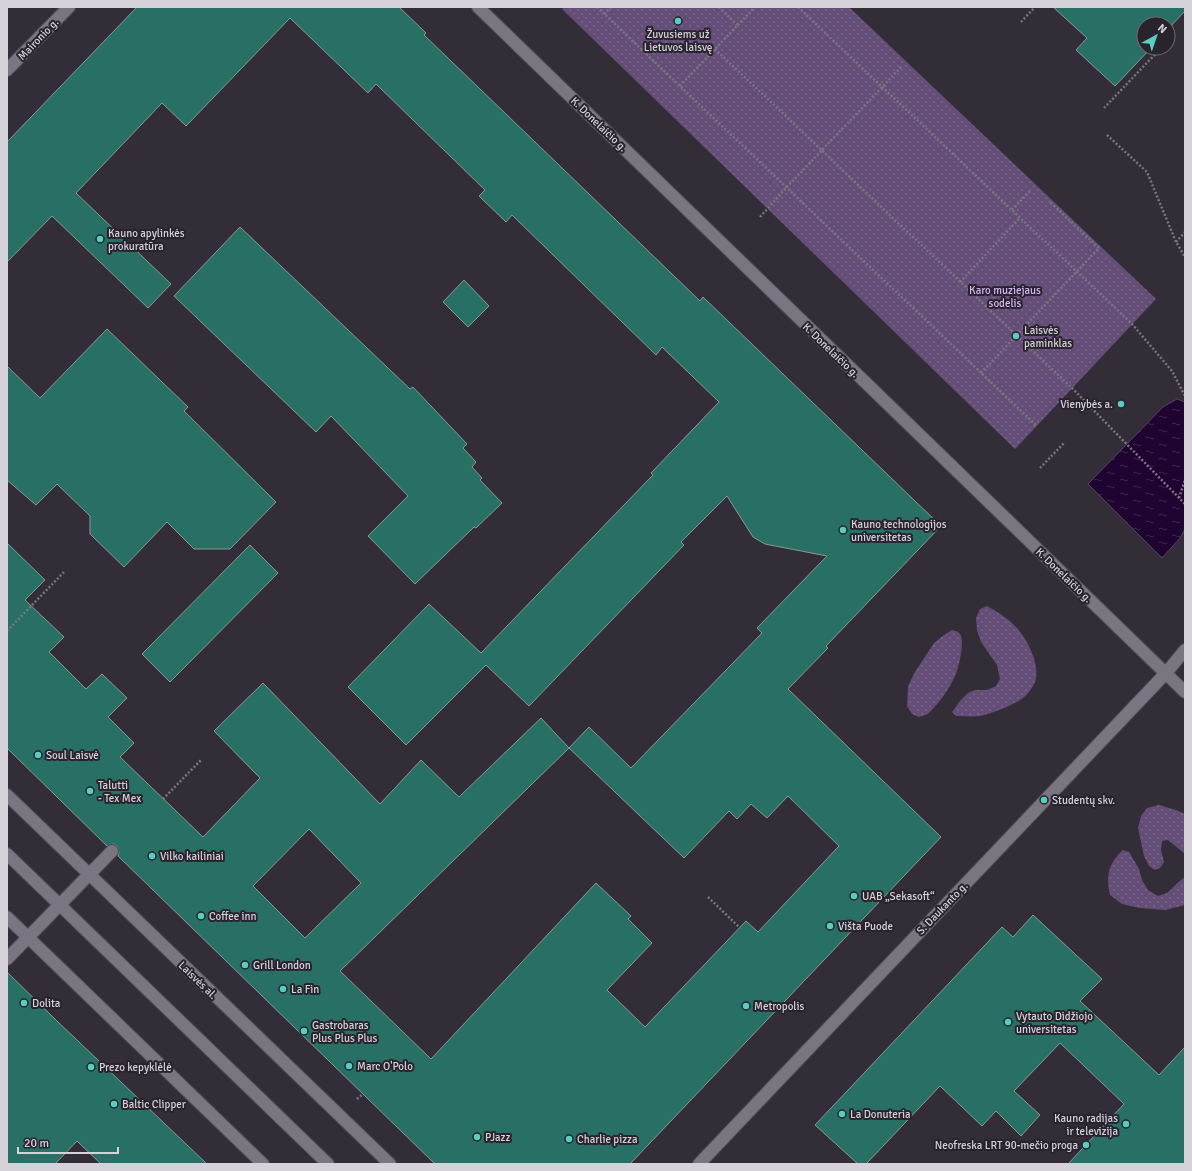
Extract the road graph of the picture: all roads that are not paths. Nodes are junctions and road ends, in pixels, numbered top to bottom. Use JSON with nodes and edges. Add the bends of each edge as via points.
{"nodes":[{"id":1,"x":69,"y":7,"type":"edge"},
{"id":2,"x":478,"y":7,"type":"edge"},
{"id":3,"x":7,"y":70,"type":"edge"},
{"id":4,"x":1185,"y":650,"type":"edge"},
{"id":5,"x":1166,"y":673,"type":"junction"},
{"id":6,"x":1185,"y":692,"type":"edge"},
{"id":7,"x":7,"y":795,"type":"edge"},
{"id":8,"x":112,"y":851,"type":"dead end"},
{"id":9,"x":7,"y":854,"type":"edge"},
{"id":10,"x":89,"y":874,"type":"junction"},
{"id":11,"x":60,"y":905,"type":"junction"},
{"id":12,"x":7,"y":918,"type":"edge"},
{"id":13,"x":28,"y":938,"type":"junction"},
{"id":14,"x":7,"y":959,"type":"edge"},
{"id":15,"x":262,"y":1164,"type":"edge"},
{"id":16,"x":328,"y":1164,"type":"edge"},
{"id":17,"x":390,"y":1164,"type":"edge"},
{"id":18,"x":699,"y":1164,"type":"edge"}],
"edges":[{"from":1,"to":3,"type":"street","name":"Maironio g."},
{"from":2,"to":5,"type":"street","name":"K. Donelaičio g."},
{"from":4,"to":5,"type":"street","name":"S. Daukanto g."},
{"from":5,"to":6,"type":"street","name":"K. Donelaičio g."},
{"from":5,"to":18,"type":"street","name":"S. Daukanto g."},
{"from":7,"to":10,"type":"street","name":"Laisvės al."},
{"from":8,"to":10,"type":"street"},
{"from":9,"to":11,"type":"street"},
{"from":10,"to":11,"type":"street"},
{"from":10,"to":17,"type":"street","name":"Laisvės al."},
{"from":11,"to":13,"type":"street"},
{"from":11,"to":16,"type":"street"},
{"from":12,"to":13,"type":"street"},
{"from":13,"to":14,"type":"street"},
{"from":13,"to":15,"type":"street"}]}
